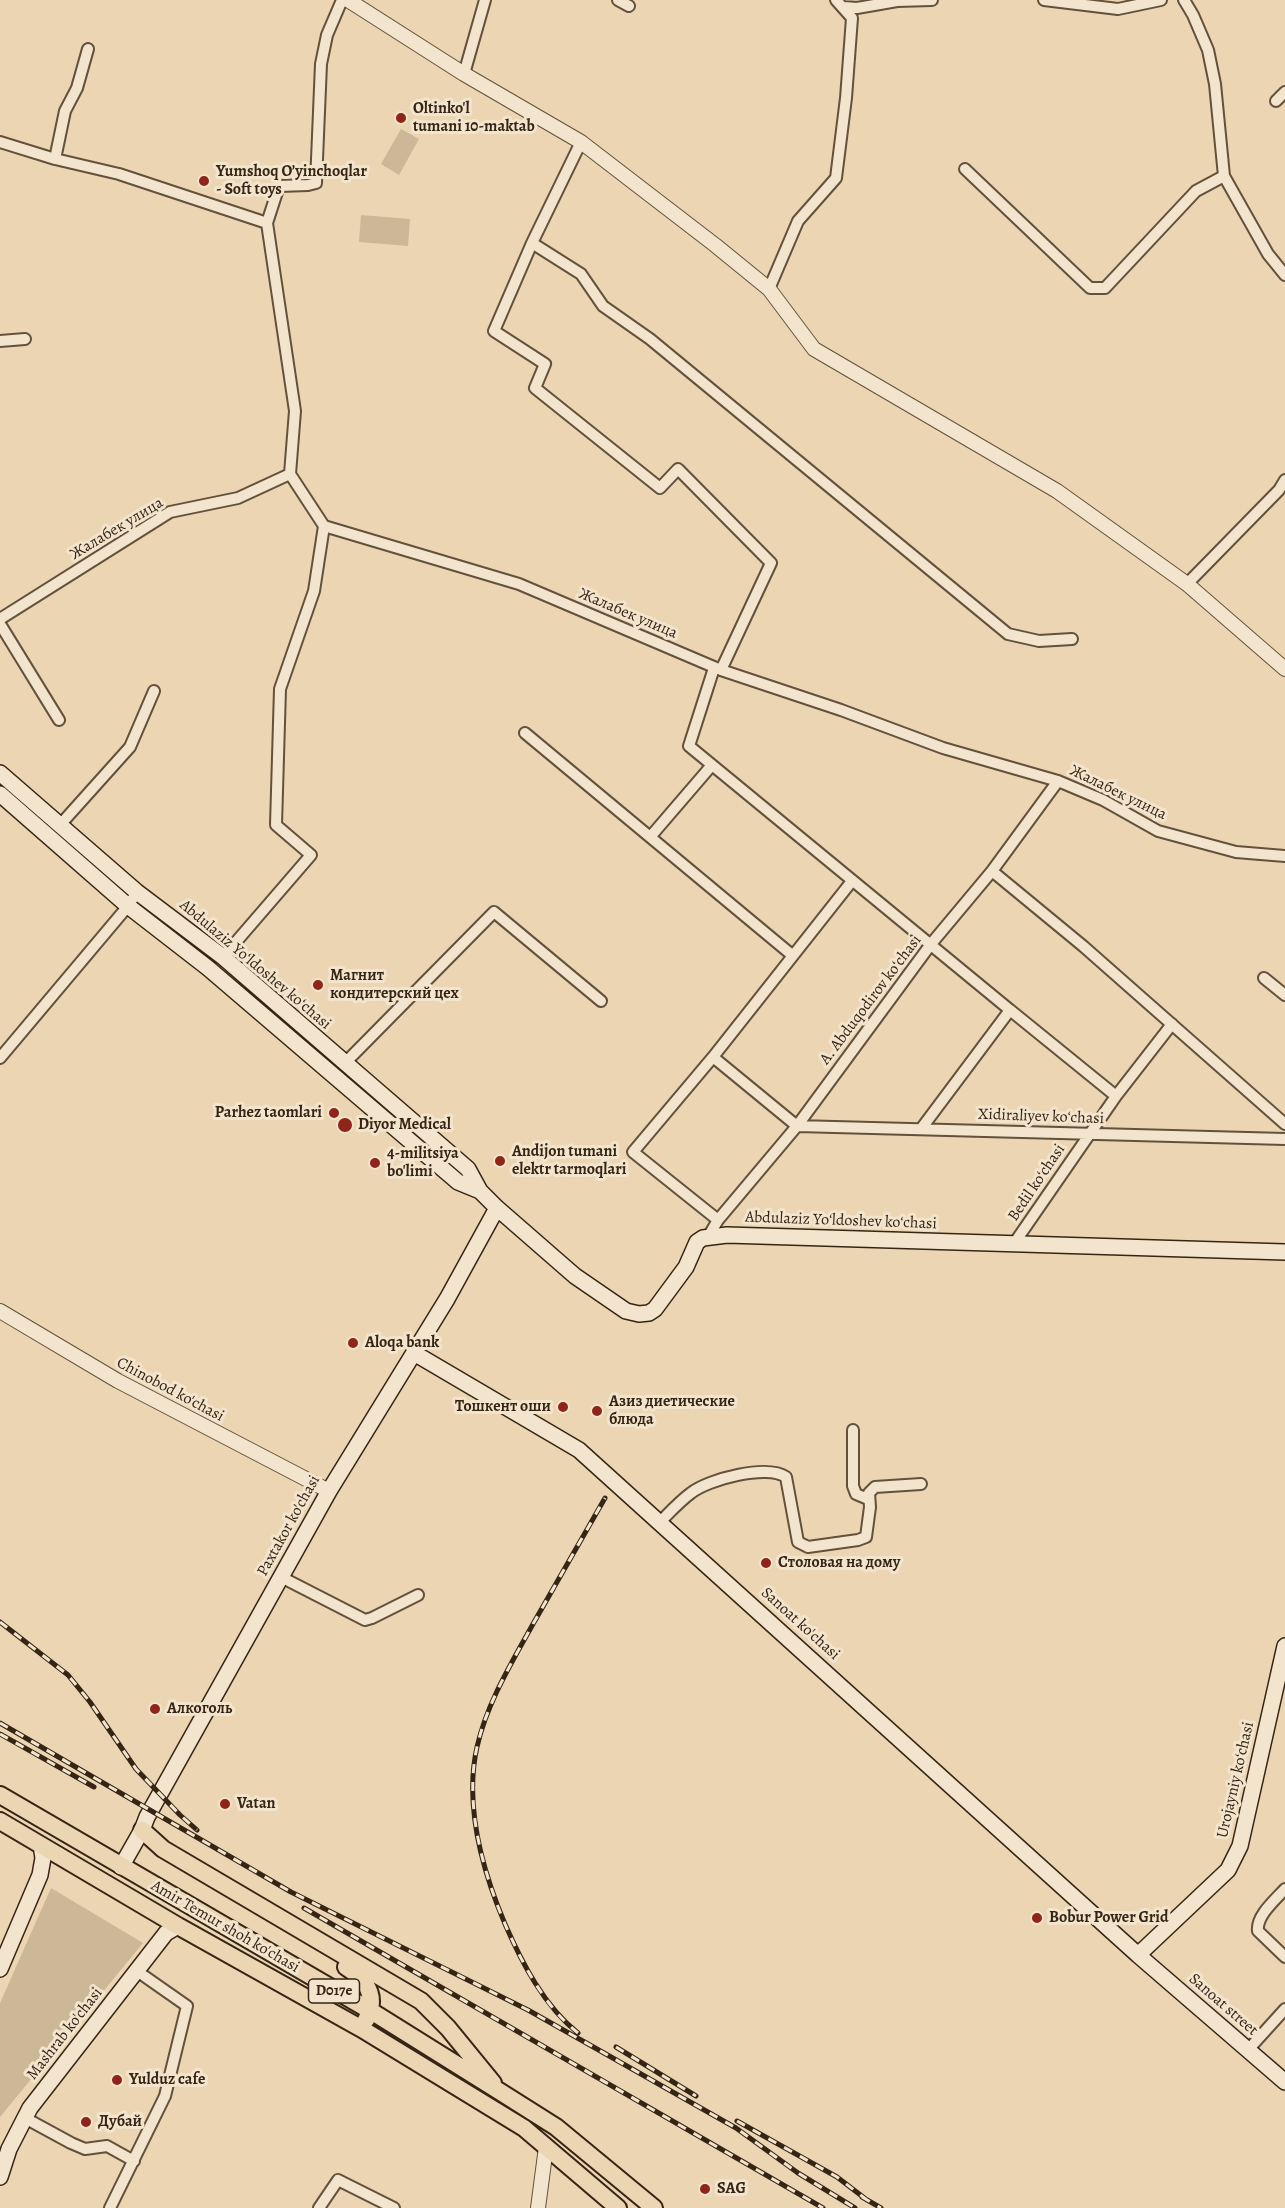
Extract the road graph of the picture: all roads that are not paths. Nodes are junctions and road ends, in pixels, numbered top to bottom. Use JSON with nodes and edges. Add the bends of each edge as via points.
{"nodes":[{"id":1,"x":342,"y":0,"type":"edge"},
{"id":2,"x":348,"y":0,"type":"edge"},
{"id":3,"x":485,"y":0,"type":"edge"},
{"id":4,"x":618,"y":0,"type":"edge"},
{"id":5,"x":932,"y":0,"type":"edge"},
{"id":6,"x":1044,"y":0,"type":"edge"},
{"id":7,"x":1161,"y":0,"type":"edge"},
{"id":8,"x":1184,"y":0,"type":"edge"},
{"id":9,"x":840,"y":4,"type":"edge"},
{"id":10,"x":628,"y":6,"type":"dead end"},
{"id":11,"x":88,"y":49,"type":"dead end"},
{"id":12,"x":464,"y":74,"type":"junction"},
{"id":13,"x":1285,"y":92,"type":"edge"},
{"id":14,"x":1276,"y":101,"type":"dead end"},
{"id":15,"x":581,"y":141,"type":"junction"},
{"id":16,"x":0,"y":142,"type":"edge"},
{"id":17,"x":56,"y":159,"type":"junction"},
{"id":18,"x":965,"y":169,"type":"dead end"},
{"id":19,"x":1224,"y":176,"type":"junction"},
{"id":20,"x":267,"y":223,"type":"junction"},
{"id":21,"x":532,"y":243,"type":"junction"},
{"id":22,"x":1285,"y":275,"type":"edge"},
{"id":23,"x":769,"y":290,"type":"junction"},
{"id":24,"x":25,"y":339,"type":"dead end"},
{"id":25,"x":0,"y":341,"type":"edge"},
{"id":26,"x":290,"y":474,"type":"junction"},
{"id":27,"x":1285,"y":480,"type":"edge"},
{"id":28,"x":324,"y":526,"type":"junction"},
{"id":29,"x":1188,"y":584,"type":"junction"},
{"id":30,"x":0,"y":619,"type":"edge"},
{"id":31,"x":0,"y":624,"type":"edge"},
{"id":32,"x":1072,"y":639,"type":"dead end"},
{"id":33,"x":718,"y":669,"type":"junction"},
{"id":34,"x":1285,"y":669,"type":"edge"},
{"id":35,"x":154,"y":690,"type":"dead end"},
{"id":36,"x":59,"y":720,"type":"dead end"},
{"id":37,"x":525,"y":733,"type":"dead end"},
{"id":38,"x":712,"y":765,"type":"junction"},
{"id":39,"x":0,"y":773,"type":"edge"},
{"id":40,"x":1058,"y":781,"type":"junction"},
{"id":41,"x":0,"y":794,"type":"edge"},
{"id":42,"x":60,"y":825,"type":"junction"},
{"id":43,"x":651,"y":836,"type":"junction"},
{"id":44,"x":1285,"y":856,"type":"edge"},
{"id":45,"x":992,"y":871,"type":"junction"},
{"id":46,"x":852,"y":881,"type":"junction"},
{"id":47,"x":137,"y":892,"type":"junction"},
{"id":48,"x":128,"y":906,"type":"junction"},
{"id":49,"x":931,"y":944,"type":"junction"},
{"id":50,"x":792,"y":955,"type":"junction"},
{"id":51,"x":223,"y":957,"type":"junction"},
{"id":52,"x":1264,"y":978,"type":"dead end"},
{"id":53,"x":1285,"y":995,"type":"edge"},
{"id":54,"x":602,"y":1001,"type":"dead end"},
{"id":55,"x":1010,"y":1010,"type":"junction"},
{"id":56,"x":1172,"y":1024,"type":"junction"},
{"id":57,"x":322,"y":1044,"type":"junction"},
{"id":58,"x":311,"y":1056,"type":"junction"},
{"id":59,"x":712,"y":1057,"type":"junction"},
{"id":60,"x":0,"y":1058,"type":"edge"},
{"id":61,"x":344,"y":1064,"type":"junction"},
{"id":62,"x":1116,"y":1096,"type":"junction"},
{"id":63,"x":1285,"y":1125,"type":"edge"},
{"id":64,"x":797,"y":1126,"type":"junction"},
{"id":65,"x":921,"y":1129,"type":"junction"},
{"id":66,"x":1089,"y":1133,"type":"junction"},
{"id":67,"x":1285,"y":1139,"type":"edge"},
{"id":68,"x":480,"y":1191,"type":"junction"},
{"id":69,"x":497,"y":1208,"type":"junction"},
{"id":70,"x":718,"y":1220,"type":"junction"},
{"id":71,"x":708,"y":1237,"type":"junction"},
{"id":72,"x":1013,"y":1245,"type":"junction"},
{"id":73,"x":1285,"y":1252,"type":"edge"},
{"id":74,"x":0,"y":1311,"type":"edge"},
{"id":75,"x":414,"y":1353,"type":"junction"},
{"id":76,"x":853,"y":1430,"type":"dead end"},
{"id":77,"x":921,"y":1484,"type":"dead end"},
{"id":78,"x":329,"y":1491,"type":"junction"},
{"id":79,"x":868,"y":1499,"type":"junction"},
{"id":80,"x":660,"y":1522,"type":"junction"},
{"id":81,"x":281,"y":1577,"type":"junction"},
{"id":82,"x":418,"y":1595,"type":"dead end"},
{"id":83,"x":1285,"y":1651,"type":"edge"},
{"id":84,"x":0,"y":1795,"type":"edge"},
{"id":85,"x":0,"y":1821,"type":"edge"},
{"id":86,"x":142,"y":1830,"type":"junction"},
{"id":87,"x":41,"y":1845,"type":"junction"},
{"id":88,"x":122,"y":1867,"type":"junction"},
{"id":89,"x":1285,"y":1889,"type":"edge"},
{"id":90,"x":178,"y":1926,"type":"junction"},
{"id":91,"x":1138,"y":1955,"type":"junction"},
{"id":92,"x":1285,"y":1957,"type":"edge"},
{"id":93,"x":0,"y":1969,"type":"edge"},
{"id":94,"x":137,"y":1971,"type":"junction"},
{"id":95,"x":370,"y":2011,"type":"junction"},
{"id":96,"x":1283,"y":2014,"type":"edge"},
{"id":97,"x":362,"y":2029,"type":"junction"},
{"id":98,"x":1247,"y":2051,"type":"junction"},
{"id":99,"x":1285,"y":2082,"type":"edge"},
{"id":100,"x":499,"y":2091,"type":"junction"},
{"id":101,"x":24,"y":2118,"type":"junction"},
{"id":102,"x":546,"y":2147,"type":"junction"},
{"id":103,"x":0,"y":2160,"type":"edge"},
{"id":104,"x":134,"y":2160,"type":"junction"},
{"id":105,"x":0,"y":2176,"type":"edge"},
{"id":106,"x":110,"y":2208,"type":"edge"},
{"id":107,"x":319,"y":2208,"type":"edge"},
{"id":108,"x":394,"y":2208,"type":"edge"},
{"id":109,"x":538,"y":2208,"type":"edge"},
{"id":110,"x":618,"y":2208,"type":"edge"},
{"id":111,"x":654,"y":2208,"type":"edge"}],
"edges":[{"from":1,"to":20,"type":"street","via":[[327,35],[321,64],[316,183],[279,186]]},
{"from":2,"to":12,"type":"street"},
{"from":3,"to":12,"type":"street"},
{"from":4,"to":10,"type":"street"},
{"from":5,"to":9,"type":"street","via":[[857,8]]},
{"from":6,"to":7,"type":"street","via":[[1118,9]]},
{"from":8,"to":19,"type":"street","via":[[1208,50]]},
{"from":9,"to":23,"type":"street","via":[[852,18],[836,178],[798,221]]},
{"from":11,"to":17,"type":"street","via":[[66,111]]},
{"from":12,"to":15,"type":"street"},
{"from":13,"to":14,"type":"street"},
{"from":15,"to":21,"type":"street"},
{"from":15,"to":23,"type":"street"},
{"from":16,"to":17,"type":"street"},
{"from":17,"to":20,"type":"street","via":[[119,174]]},
{"from":18,"to":19,"type":"street","via":[[1090,288],[1105,288],[1196,190]]},
{"from":19,"to":22,"type":"street","via":[[1268,254]]},
{"from":20,"to":26,"type":"street","via":[[295,411]]},
{"from":21,"to":32,"type":"street","via":[[581,274],[603,306],[650,339],[1008,634],[1039,641]]},
{"from":21,"to":33,"type":"street","via":[[494,331],[545,364],[535,388],[660,488],[678,469],[771,564]]},
{"from":23,"to":29,"type":"street","via":[[814,349],[1057,491]]},
{"from":24,"to":25,"type":"street"},
{"from":26,"to":28,"type":"street"},
{"from":26,"to":30,"type":"street","name":"Жалабек улица","via":[[238,498],[170,512]]},
{"from":27,"to":29,"type":"street"},
{"from":28,"to":33,"type":"street","name":"Жалабек улица","via":[[519,584]]},
{"from":28,"to":51,"type":"street","via":[[314,591],[280,689],[276,825],[311,855]]},
{"from":29,"to":34,"type":"street"},
{"from":31,"to":36,"type":"street"},
{"from":33,"to":38,"type":"street","via":[[689,746]]},
{"from":33,"to":40,"type":"street","name":"Жалабек улица","via":[[943,748]]},
{"from":35,"to":42,"type":"street","via":[[130,747]]},
{"from":37,"to":43,"type":"street"},
{"from":38,"to":43,"type":"street"},
{"from":38,"to":46,"type":"street"},
{"from":39,"to":42,"type":"main road","name":"Abdulaziz Yoʻldoshev koʻchasi"},
{"from":40,"to":44,"type":"street","name":"Жалабек улица","via":[[1103,800],[1158,831],[1236,852]]},
{"from":40,"to":45,"type":"street","name":"A. Abduqodirov koʻchasi"},
{"from":41,"to":48,"type":"main road","name":"Abdulaziz Yoʻldoshev koʻchasi"},
{"from":42,"to":47,"type":"main road","name":"Abdulaziz Yoʻldoshev koʻchasi"},
{"from":43,"to":50,"type":"street"},
{"from":45,"to":49,"type":"street","name":"A. Abduqodirov koʻchasi"},
{"from":45,"to":56,"type":"street"},
{"from":46,"to":49,"type":"street"},
{"from":46,"to":50,"type":"street"},
{"from":47,"to":48,"type":"street"},
{"from":47,"to":51,"type":"main road","name":"Abdulaziz Yoʻldoshev koʻchasi"},
{"from":48,"to":58,"type":"main road","name":"Abdulaziz Yoʻldoshev koʻchasi"},
{"from":48,"to":60,"type":"street"},
{"from":49,"to":55,"type":"street"},
{"from":49,"to":64,"type":"street","name":"A. Abduqodirov koʻchasi"},
{"from":50,"to":59,"type":"street"},
{"from":51,"to":57,"type":"main road","name":"Abdulaziz Yoʻldoshev koʻchasi"},
{"from":52,"to":53,"type":"street"},
{"from":54,"to":61,"type":"street","via":[[494,912]]},
{"from":55,"to":62,"type":"street"},
{"from":55,"to":65,"type":"street"},
{"from":56,"to":62,"type":"street","name":"Bedil koʻchasi"},
{"from":56,"to":63,"type":"street"},
{"from":57,"to":58,"type":"main road"},
{"from":57,"to":61,"type":"main road","name":"Abdulaziz Yoʻldoshev koʻchasi"},
{"from":58,"to":68,"type":"main road","name":"Abdulaziz Yoʻldoshev koʻchasi","via":[[458,1182]]},
{"from":59,"to":64,"type":"street"},
{"from":59,"to":70,"type":"street","via":[[633,1152]]},
{"from":61,"to":68,"type":"main road","name":"Abdulaziz Yoʻldoshev koʻchasi","via":[[468,1169]]},
{"from":62,"to":66,"type":"street","name":"Bedil koʻchasi"},
{"from":64,"to":65,"type":"street","name":"Xidiraliyev koʻchasi"},
{"from":64,"to":70,"type":"street","name":"A. Abduqodirov koʻchasi"},
{"from":65,"to":66,"type":"street","name":"Xidiraliyev koʻchasi"},
{"from":66,"to":67,"type":"street","name":"Xidiraliyev koʻchasi"},
{"from":66,"to":72,"type":"street","name":"Bedil koʻchasi"},
{"from":68,"to":69,"type":"main road","name":"Abdulaziz Yoʻldoshev koʻchasi"},
{"from":69,"to":71,"type":"main road","name":"Abdulaziz Yoʻldoshev koʻchasi","via":[[575,1276],[626,1311],[639,1314],[655,1309],[686,1267],[697,1242]]},
{"from":69,"to":75,"type":"main road","name":"Paxtakor ko'chasi"},
{"from":70,"to":71,"type":"street","name":"A. Abduqodirov koʻchasi"},
{"from":71,"to":72,"type":"main road","name":"Abdulaziz Yoʻldoshev koʻchasi"},
{"from":72,"to":73,"type":"main road","name":"Abdulaziz Yoʻldoshev koʻchasi"},
{"from":74,"to":78,"type":"street","name":"Chinobod ko'chasi","via":[[118,1381]]},
{"from":75,"to":78,"type":"main road","name":"Paxtakor ko'chasi"},
{"from":75,"to":80,"type":"main road","name":"Sanoat ko'chasi","via":[[579,1450]]},
{"from":76,"to":79,"type":"street","via":[[853,1485],[856,1494]]},
{"from":77,"to":79,"type":"street","via":[[875,1487]]},
{"from":78,"to":81,"type":"main road","name":"Paxtakor ko'chasi"},
{"from":79,"to":80,"type":"street","via":[[866,1537],[808,1547],[798,1542],[786,1477],[782,1474],[749,1473],[714,1481],[692,1491]]},
{"from":80,"to":91,"type":"main road","name":"Sanoat ko'chasi"},
{"from":81,"to":82,"type":"street","via":[[365,1620]]},
{"from":81,"to":86,"type":"main road","name":"Paxtakor ko'chasi"},
{"from":83,"to":91,"type":"main road","name":"Urоjayniy koʻchasi","via":[[1240,1846],[1228,1870]]},
{"from":84,"to":88,"type":"main road","name":"Amir Temur shoh ko'chasi","number":"D017e"},
{"from":85,"to":87,"type":"main road","name":"Amir Temur shoh ko'chasi","number":"D017e"},
{"from":86,"to":88,"type":"main road","name":"Paxtakor ko'chasi"},
{"from":86,"to":95,"type":"main road","via":[[152,1852],[357,1974],[371,1995]]},
{"from":86,"to":100,"type":"main road","via":[[163,1849],[421,2001]]},
{"from":87,"to":90,"type":"main road","name":"Amir Temur shoh ko'chasi","number":"D017e"},
{"from":87,"to":93,"type":"main road","via":[[40,1875]]},
{"from":88,"to":95,"type":"main road","name":"Amir Temur shoh ko'chasi","number":"D017e"},
{"from":89,"to":92,"type":"street","via":[[1257,1925],[1258,1931]]},
{"from":90,"to":94,"type":"main road","name":"Mashrab ko'chasi","via":[[166,1933]]},
{"from":90,"to":97,"type":"main road","name":"Amir Temur shoh ko'chasi","number":"D017e"},
{"from":91,"to":98,"type":"main road","name":"Sanoat street"},
{"from":94,"to":101,"type":"main road","name":"Mashrab ko'chasi"},
{"from":94,"to":104,"type":"street","via":[[187,2006],[165,2097]]},
{"from":95,"to":97,"type":"main road"},
{"from":95,"to":100,"type":"main road","name":"Amir Temur shoh ko'chasi","number":"D017e"},
{"from":96,"to":98,"type":"street"},
{"from":97,"to":102,"type":"main road","name":"Amir Temur shoh ko'chasi","number":"D017e","via":[[524,2128]]},
{"from":98,"to":99,"type":"main road","name":"Sanoat street"},
{"from":100,"to":111,"type":"main road","name":"Amir Temur shoh ko'chasi","number":"D017e","via":[[556,2127]]},
{"from":101,"to":104,"type":"street","via":[[70,2143],[86,2149],[107,2146]]},
{"from":101,"to":105,"type":"main road","name":"Mashrab ko'chasi"},
{"from":102,"to":109,"type":"street"},
{"from":102,"to":110,"type":"main road","name":"Amir Temur shoh ko'chasi","number":"D017e"},
{"from":103,"to":105,"type":"main road","name":"Mashrab ko'chasi"},
{"from":104,"to":106,"type":"street"},
{"from":107,"to":108,"type":"street","via":[[338,2180]]}]}
